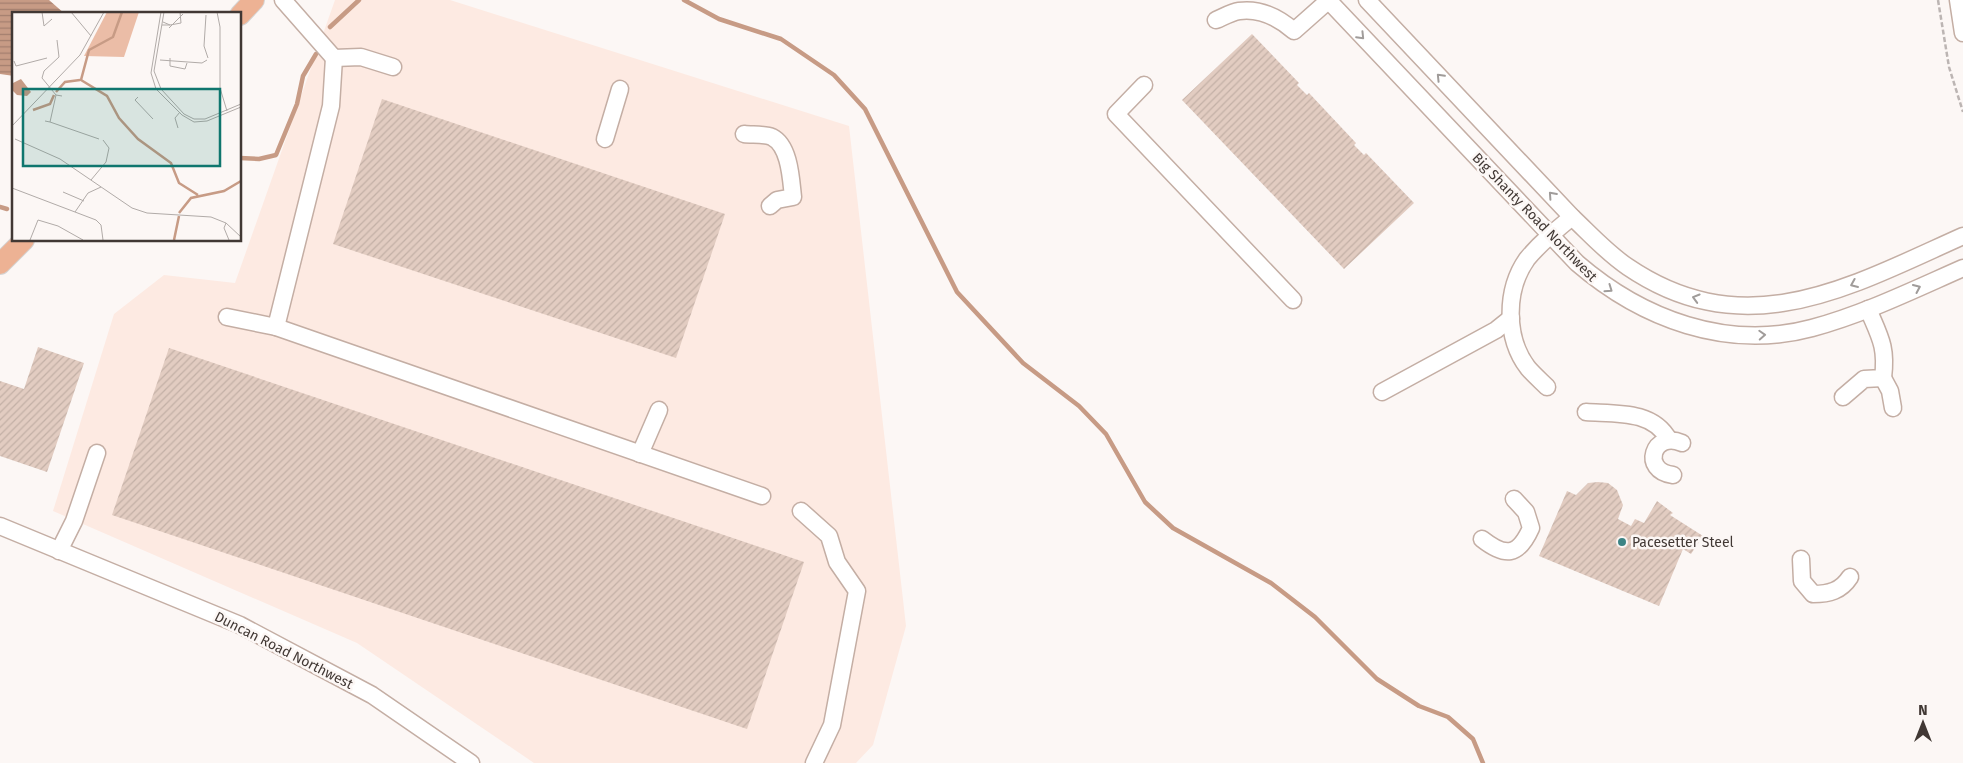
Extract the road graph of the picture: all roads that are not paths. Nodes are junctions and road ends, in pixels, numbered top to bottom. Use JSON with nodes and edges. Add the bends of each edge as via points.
{"nodes":[{"id":1,"x":254,"y":0,"type":"edge"},
{"id":2,"x":283,"y":0,"type":"edge"},
{"id":3,"x":1328,"y":0,"type":"edge"},
{"id":4,"x":1367,"y":0,"type":"edge"},
{"id":5,"x":1958,"y":0,"type":"edge"},
{"id":6,"x":241,"y":14,"type":"edge"},
{"id":7,"x":1216,"y":20,"type":"dead end"},
{"id":8,"x":1963,"y":33,"type":"edge"},
{"id":9,"x":334,"y":58,"type":"junction"},
{"id":10,"x":393,"y":67,"type":"dead end"},
{"id":11,"x":1144,"y":85,"type":"dead end"},
{"id":12,"x":620,"y":89,"type":"dead end"},
{"id":13,"x":744,"y":134,"type":"dead end"},
{"id":14,"x":605,"y":139,"type":"dead end"},
{"id":15,"x":770,"y":206,"type":"dead end"},
{"id":16,"x":1572,"y":217,"type":"junction"},
{"id":17,"x":1550,"y":234,"type":"junction"},
{"id":18,"x":1963,"y":236,"type":"edge"},
{"id":19,"x":23,"y":241,"type":"edge"},
{"id":20,"x":0,"y":264,"type":"edge"},
{"id":21,"x":1963,"y":268,"type":"edge"},
{"id":22,"x":1293,"y":300,"type":"dead end"},
{"id":23,"x":1868,"y":309,"type":"junction"},
{"id":24,"x":226,"y":317,"type":"dead end"},
{"id":25,"x":1511,"y":318,"type":"junction"},
{"id":26,"x":276,"y":327,"type":"junction"},
{"id":27,"x":1883,"y":378,"type":"junction"},
{"id":28,"x":1547,"y":387,"type":"dead end"},
{"id":29,"x":1382,"y":392,"type":"dead end"},
{"id":30,"x":1843,"y":397,"type":"dead end"},
{"id":31,"x":1893,"y":408,"type":"dead end"},
{"id":32,"x":658,"y":410,"type":"dead end"},
{"id":33,"x":1586,"y":412,"type":"dead end"},
{"id":34,"x":97,"y":453,"type":"dead end"},
{"id":35,"x":640,"y":454,"type":"junction"},
{"id":36,"x":1673,"y":475,"type":"dead end"},
{"id":37,"x":762,"y":496,"type":"dead end"},
{"id":38,"x":1514,"y":498,"type":"dead end"},
{"id":39,"x":801,"y":511,"type":"dead end"},
{"id":40,"x":0,"y":526,"type":"edge"},
{"id":41,"x":1482,"y":539,"type":"dead end"},
{"id":42,"x":59,"y":551,"type":"junction"},
{"id":43,"x":1801,"y":559,"type":"dead end"},
{"id":44,"x":1850,"y":577,"type":"dead end"},
{"id":45,"x":471,"y":763,"type":"edge"},
{"id":46,"x":814,"y":763,"type":"edge"}],
"edges":[{"from":1,"to":6,"type":"main road"},
{"from":2,"to":9,"type":"street"},
{"from":3,"to":7,"type":"street","via":[[1294,31],[1278,18],[1262,13],[1239,11]]},
{"from":3,"to":17,"type":"street","name":"Big Shanty Road Northwest","one_way":true},
{"from":16,"to":4,"type":"street","name":"Big Shanty Road Northwest","one_way":true},
{"from":5,"to":8,"type":"street"},
{"from":9,"to":10,"type":"street","via":[[361,57]]},
{"from":9,"to":26,"type":"street","via":[[331,106]]},
{"from":11,"to":22,"type":"street","via":[[1116,114]]},
{"from":12,"to":14,"type":"street"},
{"from":13,"to":15,"type":"street","via":[[772,137],[781,147],[787,162],[792,197],[777,200]]},
{"from":16,"to":17,"type":"street"},
{"from":18,"to":16,"type":"street","name":"Big Shanty Road Northwest","one_way":true,"via":[[1813,298],[1786,304],[1734,306],[1696,298],[1652,281],[1613,256]]},
{"from":17,"to":23,"type":"street","name":"Big Shanty Road Northwest","one_way":true,"via":[[1577,263],[1619,296],[1697,329],[1755,336],[1785,334]]},
{"from":17,"to":25,"type":"street","via":[[1520,271],[1512,292]]},
{"from":19,"to":20,"type":"main road"},
{"from":23,"to":21,"type":"street","name":"Big Shanty Road Northwest","one_way":true},
{"from":23,"to":27,"type":"street","via":[[1884,347]]},
{"from":24,"to":26,"type":"street"},
{"from":25,"to":28,"type":"street","via":[[1520,354]]},
{"from":25,"to":29,"type":"street","via":[[1496,330]]},
{"from":26,"to":35,"type":"street"},
{"from":27,"to":30,"type":"street","via":[[1864,379]]},
{"from":27,"to":31,"type":"street","via":[[1890,391]]},
{"from":32,"to":35,"type":"street"},
{"from":33,"to":36,"type":"street","via":[[1644,417],[1664,431],[1675,442],[1661,442],[1656,448],[1654,464],[1665,474]]},
{"from":34,"to":42,"type":"street","via":[[74,521]]},
{"from":35,"to":37,"type":"street"},
{"from":38,"to":41,"type":"street","via":[[1526,512],[1531,528],[1524,544],[1511,551],[1497,550]]},
{"from":39,"to":46,"type":"street","via":[[829,536],[837,562],[857,591],[832,725]]},
{"from":40,"to":42,"type":"street","name":"Duncan Road Northwest"},
{"from":42,"to":45,"type":"street","name":"Duncan Road Northwest","via":[[240,625],[372,695]]},
{"from":43,"to":44,"type":"street","via":[[1802,581],[1813,594],[1828,594],[1845,586]]}]}
